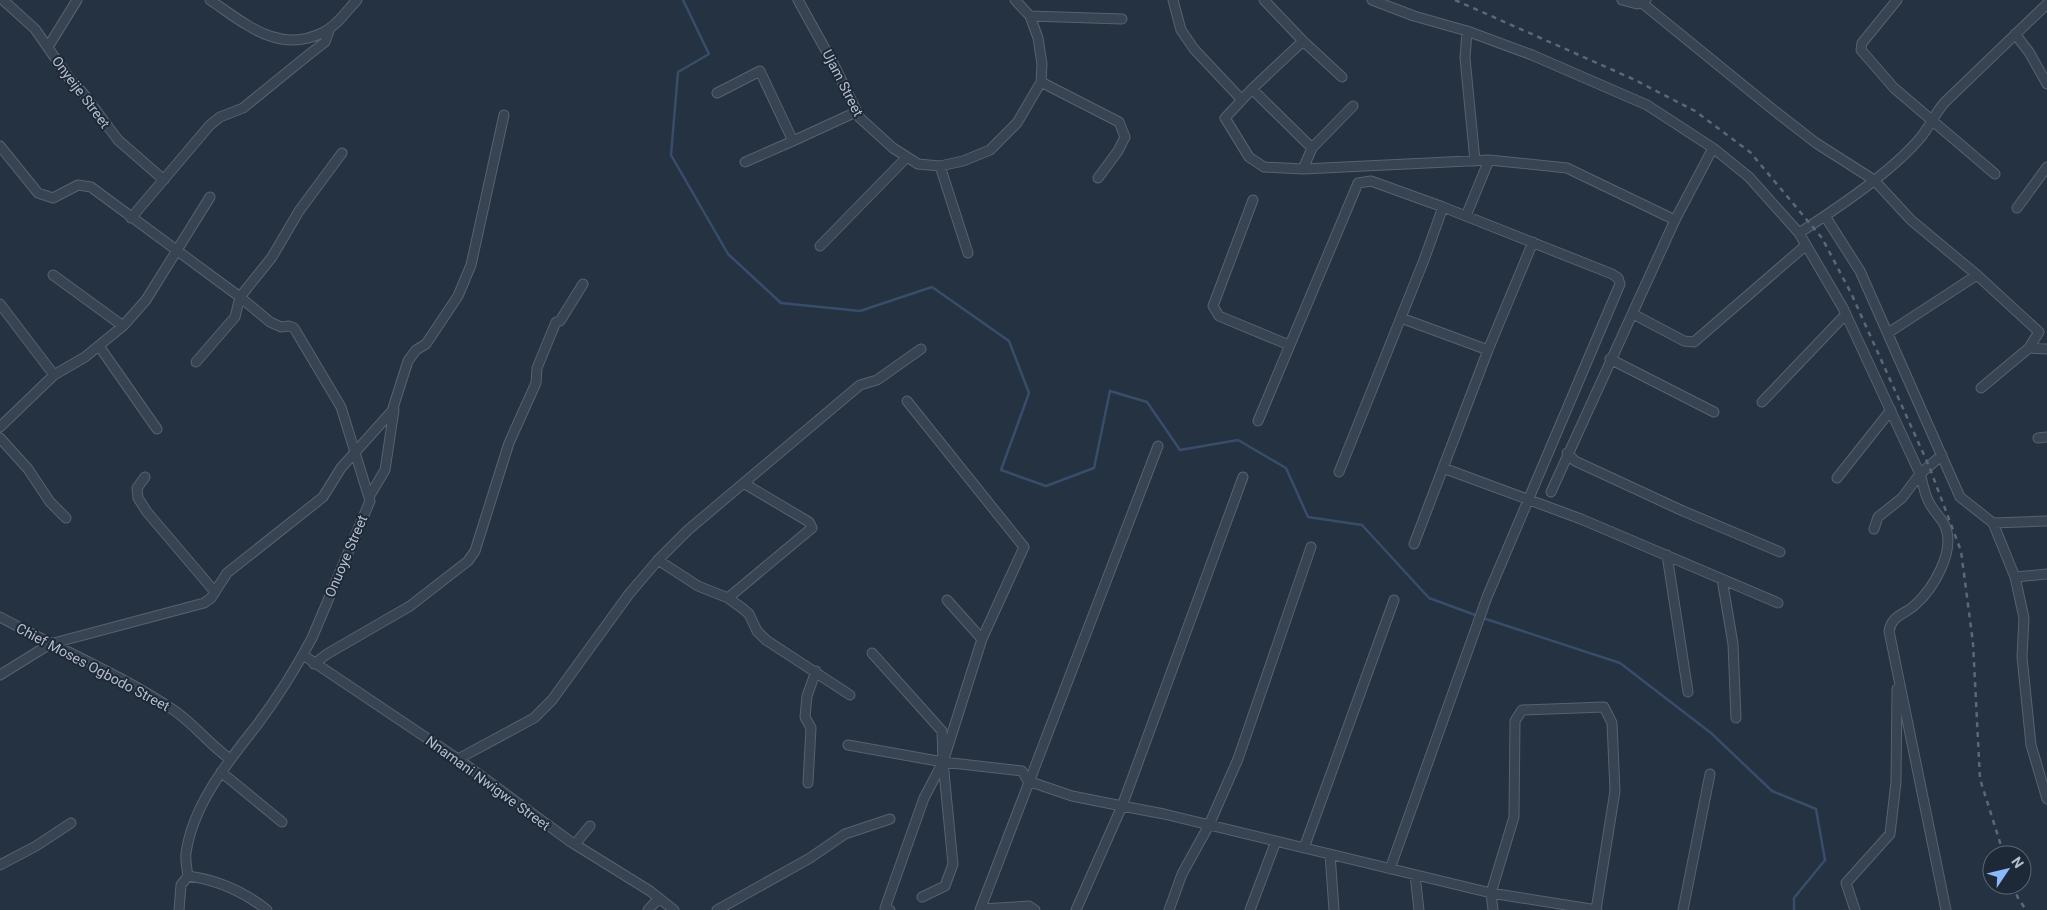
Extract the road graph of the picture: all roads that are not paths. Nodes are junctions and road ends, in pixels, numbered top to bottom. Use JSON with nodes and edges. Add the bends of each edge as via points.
{"nodes":[{"id":1,"x":3,"y":0,"type":"edge"},
{"id":2,"x":77,"y":0,"type":"edge"},
{"id":3,"x":210,"y":0,"type":"edge"},
{"id":4,"x":358,"y":0,"type":"edge"},
{"id":5,"x":798,"y":0,"type":"edge"},
{"id":6,"x":1015,"y":0,"type":"edge"},
{"id":7,"x":1173,"y":0,"type":"edge"},
{"id":8,"x":1264,"y":0,"type":"edge"},
{"id":9,"x":1372,"y":0,"type":"edge"},
{"id":10,"x":1622,"y":0,"type":"edge"},
{"id":11,"x":1897,"y":0,"type":"edge"},
{"id":12,"x":1644,"y":2,"type":"edge"},
{"id":13,"x":2047,"y":4,"type":"edge"},
{"id":14,"x":1030,"y":16,"type":"junction"},
{"id":15,"x":1122,"y":19,"type":"dead end"},
{"id":16,"x":330,"y":28,"type":"junction"},
{"id":17,"x":1467,"y":31,"type":"junction"},
{"id":18,"x":2015,"y":34,"type":"junction"},
{"id":19,"x":1303,"y":41,"type":"junction"},
{"id":20,"x":48,"y":47,"type":"junction"},
{"id":21,"x":1342,"y":77,"type":"dead end"},
{"id":22,"x":1041,"y":82,"type":"junction"},
{"id":23,"x":2047,"y":84,"type":"edge"},
{"id":24,"x":1252,"y":89,"type":"junction"},
{"id":25,"x":717,"y":93,"type":"dead end"},
{"id":26,"x":1242,"y":100,"type":"junction"},
{"id":27,"x":1353,"y":106,"type":"dead end"},
{"id":28,"x":856,"y":112,"type":"junction"},
{"id":29,"x":504,"y":115,"type":"dead end"},
{"id":30,"x":1931,"y":119,"type":"junction"},
{"id":31,"x":792,"y":141,"type":"junction"},
{"id":32,"x":0,"y":146,"type":"edge"},
{"id":33,"x":1312,"y":148,"type":"junction"},
{"id":34,"x":1713,"y":148,"type":"junction"},
{"id":35,"x":342,"y":153,"type":"dead end"},
{"id":36,"x":907,"y":157,"type":"junction"},
{"id":37,"x":1489,"y":160,"type":"junction"},
{"id":38,"x":1475,"y":161,"type":"junction"},
{"id":39,"x":745,"y":162,"type":"dead end"},
{"id":40,"x":940,"y":166,"type":"junction"},
{"id":41,"x":2047,"y":167,"type":"edge"},
{"id":42,"x":1303,"y":169,"type":"junction"},
{"id":43,"x":1995,"y":174,"type":"dead end"},
{"id":44,"x":1098,"y":178,"type":"dead end"},
{"id":45,"x":164,"y":180,"type":"junction"},
{"id":46,"x":1874,"y":180,"type":"junction"},
{"id":47,"x":210,"y":197,"type":"dead end"},
{"id":48,"x":1253,"y":200,"type":"dead end"},
{"id":49,"x":1443,"y":206,"type":"junction"},
{"id":50,"x":2017,"y":208,"type":"dead end"},
{"id":51,"x":1466,"y":216,"type":"junction"},
{"id":52,"x":1825,"y":216,"type":"junction"},
{"id":53,"x":131,"y":218,"type":"junction"},
{"id":54,"x":1676,"y":220,"type":"junction"},
{"id":55,"x":1799,"y":233,"type":"junction"},
{"id":56,"x":1532,"y":242,"type":"junction"},
{"id":57,"x":820,"y":246,"type":"dead end"},
{"id":58,"x":1805,"y":246,"type":"junction"},
{"id":59,"x":176,"y":251,"type":"junction"},
{"id":60,"x":968,"y":253,"type":"dead end"},
{"id":61,"x":53,"y":275,"type":"dead end"},
{"id":62,"x":1977,"y":275,"type":"junction"},
{"id":63,"x":583,"y":284,"type":"dead end"},
{"id":64,"x":240,"y":297,"type":"junction"},
{"id":65,"x":0,"y":305,"type":"edge"},
{"id":66,"x":1633,"y":314,"type":"junction"},
{"id":67,"x":1846,"y":314,"type":"junction"},
{"id":68,"x":1401,"y":318,"type":"junction"},
{"id":69,"x":123,"y":326,"type":"junction"},
{"id":70,"x":1888,"y":333,"type":"junction"},
{"id":71,"x":1290,"y":345,"type":"junction"},
{"id":72,"x":99,"y":346,"type":"junction"},
{"id":73,"x":2028,"y":348,"type":"junction"},
{"id":74,"x":921,"y":349,"type":"dead end"},
{"id":75,"x":2047,"y":349,"type":"edge"},
{"id":76,"x":1488,"y":350,"type":"junction"},
{"id":77,"x":1610,"y":359,"type":"junction"},
{"id":78,"x":196,"y":362,"type":"dead end"},
{"id":79,"x":54,"y":375,"type":"junction"},
{"id":80,"x":1981,"y":388,"type":"dead end"},
{"id":81,"x":396,"y":395,"type":"junction"},
{"id":82,"x":907,"y":402,"type":"dead end"},
{"id":83,"x":1762,"y":402,"type":"dead end"},
{"id":84,"x":1891,"y":410,"type":"junction"},
{"id":85,"x":1714,"y":412,"type":"dead end"},
{"id":86,"x":1258,"y":422,"type":"dead end"},
{"id":87,"x":0,"y":427,"type":"edge"},
{"id":88,"x":157,"y":429,"type":"dead end"},
{"id":89,"x":0,"y":438,"type":"edge"},
{"id":90,"x":1158,"y":446,"type":"dead end"},
{"id":91,"x":1567,"y":454,"type":"junction"},
{"id":92,"x":355,"y":455,"type":"junction"},
{"id":93,"x":1942,"y":455,"type":"junction"},
{"id":94,"x":1443,"y":468,"type":"junction"},
{"id":95,"x":1339,"y":472,"type":"dead end"},
{"id":96,"x":1920,"y":474,"type":"junction"},
{"id":97,"x":145,"y":477,"type":"dead end"},
{"id":98,"x":1243,"y":477,"type":"dead end"},
{"id":99,"x":1837,"y":478,"type":"dead end"},
{"id":100,"x":745,"y":484,"type":"junction"},
{"id":101,"x":1551,"y":492,"type":"dead end"},
{"id":102,"x":370,"y":497,"type":"junction"},
{"id":103,"x":1530,"y":499,"type":"junction"},
{"id":104,"x":66,"y":518,"type":"dead end"},
{"id":105,"x":2047,"y":521,"type":"edge"},
{"id":106,"x":1993,"y":523,"type":"junction"},
{"id":107,"x":1874,"y":529,"type":"dead end"},
{"id":108,"x":1414,"y":544,"type":"dead end"},
{"id":109,"x":1311,"y":548,"type":"dead end"},
{"id":110,"x":1780,"y":552,"type":"dead end"},
{"id":111,"x":1668,"y":555,"type":"junction"},
{"id":112,"x":658,"y":560,"type":"junction"},
{"id":113,"x":2047,"y":574,"type":"edge"},
{"id":114,"x":2015,"y":577,"type":"junction"},
{"id":115,"x":1722,"y":579,"type":"junction"},
{"id":116,"x":215,"y":592,"type":"junction"},
{"id":117,"x":728,"y":598,"type":"junction"},
{"id":118,"x":947,"y":600,"type":"dead end"},
{"id":119,"x":1394,"y":600,"type":"dead end"},
{"id":120,"x":1778,"y":603,"type":"dead end"},
{"id":121,"x":0,"y":617,"type":"edge"},
{"id":122,"x":982,"y":639,"type":"junction"},
{"id":123,"x":50,"y":644,"type":"junction"},
{"id":124,"x":872,"y":653,"type":"dead end"},
{"id":125,"x":303,"y":655,"type":"junction"},
{"id":126,"x":314,"y":664,"type":"junction"},
{"id":127,"x":816,"y":671,"type":"junction"},
{"id":128,"x":1897,"y":672,"type":"junction"},
{"id":129,"x":0,"y":675,"type":"edge"},
{"id":130,"x":1688,"y":692,"type":"dead end"},
{"id":131,"x":850,"y":695,"type":"dead end"},
{"id":132,"x":1736,"y":718,"type":"dead end"},
{"id":133,"x":848,"y":745,"type":"dead end"},
{"id":134,"x":230,"y":759,"type":"junction"},
{"id":135,"x":458,"y":759,"type":"junction"},
{"id":136,"x":943,"y":762,"type":"junction"},
{"id":137,"x":221,"y":772,"type":"junction"},
{"id":138,"x":1710,"y":774,"type":"dead end"},
{"id":139,"x":1028,"y":781,"type":"junction"},
{"id":140,"x":808,"y":783,"type":"dead end"},
{"id":141,"x":2046,"y":788,"type":"edge"},
{"id":142,"x":2047,"y":799,"type":"edge"},
{"id":143,"x":1122,"y":806,"type":"junction"},
{"id":144,"x":890,"y":819,"type":"dead end"},
{"id":145,"x":282,"y":822,"type":"dead end"},
{"id":146,"x":71,"y":823,"type":"dead end"},
{"id":147,"x":1209,"y":825,"type":"junction"},
{"id":148,"x":590,"y":826,"type":"dead end"},
{"id":149,"x":1276,"y":841,"type":"junction"},
{"id":150,"x":575,"y":844,"type":"junction"},
{"id":151,"x":1304,"y":848,"type":"junction"},
{"id":152,"x":1330,"y":854,"type":"junction"},
{"id":153,"x":0,"y":865,"type":"edge"},
{"id":154,"x":1390,"y":868,"type":"junction"},
{"id":155,"x":1416,"y":875,"type":"junction"},
{"id":156,"x":188,"y":876,"type":"junction"},
{"id":157,"x":1491,"y":893,"type":"junction"},
{"id":158,"x":922,"y":897,"type":"dead end"},
{"id":159,"x":659,"y":898,"type":"junction"},
{"id":160,"x":1252,"y":907,"type":"edge"},
{"id":161,"x":179,"y":910,"type":"edge"},
{"id":162,"x":266,"y":910,"type":"edge"},
{"id":163,"x":648,"y":910,"type":"edge"},
{"id":164,"x":674,"y":910,"type":"edge"},
{"id":165,"x":717,"y":910,"type":"edge"},
{"id":166,"x":890,"y":910,"type":"edge"},
{"id":167,"x":980,"y":910,"type":"edge"},
{"id":168,"x":1035,"y":910,"type":"edge"},
{"id":169,"x":1076,"y":910,"type":"edge"},
{"id":170,"x":1168,"y":910,"type":"edge"},
{"id":171,"x":1334,"y":910,"type":"edge"},
{"id":172,"x":1419,"y":910,"type":"edge"},
{"id":173,"x":1493,"y":910,"type":"edge"},
{"id":174,"x":1596,"y":910,"type":"edge"},
{"id":175,"x":1683,"y":910,"type":"edge"},
{"id":176,"x":1855,"y":910,"type":"edge"},
{"id":177,"x":1946,"y":910,"type":"edge"}],
"edges":[{"from":1,"to":20,"type":"street","name":"Onyeije Street","via":[[30,24]]},
{"from":2,"to":20,"type":"street"},
{"from":3,"to":16,"type":"street","via":[[253,29],[284,41]]},
{"from":4,"to":16,"type":"street"},
{"from":5,"to":28,"type":"street","name":"Ujam Street"},
{"from":6,"to":14,"type":"street"},
{"from":7,"to":26,"type":"street","via":[[1181,30],[1194,49]]},
{"from":8,"to":19,"type":"street"},
{"from":9,"to":17,"type":"street"},
{"from":10,"to":12,"type":"street","via":[[1631,4]]},
{"from":11,"to":30,"type":"street","via":[[1862,43],[1861,50],[1894,88]]},
{"from":12,"to":46,"type":"street","via":[[1816,143]]},
{"from":13,"to":18,"type":"street"},
{"from":14,"to":15,"type":"street"},
{"from":14,"to":22,"type":"street","via":[[1041,56]]},
{"from":16,"to":45,"type":"street","via":[[324,42],[243,108],[220,117],[210,125]]},
{"from":17,"to":34,"type":"street","via":[[1532,55],[1647,105]]},
{"from":17,"to":38,"type":"street","via":[[1465,58]]},
{"from":18,"to":23,"type":"street"},
{"from":18,"to":30,"type":"street"},
{"from":19,"to":21,"type":"street"},
{"from":19,"to":24,"type":"street"},
{"from":20,"to":45,"type":"street","name":"Onyeije Street","via":[[118,140]]},
{"from":22,"to":40,"type":"street","name":"Ujam Street","via":[[1017,123],[990,150]]},
{"from":22,"to":44,"type":"street","via":[[1119,122],[1125,137]]},
{"from":24,"to":26,"type":"street"},
{"from":24,"to":33,"type":"street"},
{"from":25,"to":31,"type":"street","via":[[760,71]]},
{"from":26,"to":42,"type":"street","via":[[1225,118],[1249,157],[1264,166]]},
{"from":27,"to":33,"type":"street"},
{"from":28,"to":31,"type":"street"},
{"from":28,"to":36,"type":"street","name":"Ujam Street","via":[[873,132]]},
{"from":29,"to":81,"type":"street","via":[[471,265],[458,296],[426,344],[416,350],[408,361]]},
{"from":30,"to":43,"type":"street"},
{"from":30,"to":46,"type":"street","via":[[1920,137]]},
{"from":31,"to":39,"type":"street"},
{"from":32,"to":53,"type":"street","name":"Onuoye Street","via":[[38,193],[53,198],[82,184],[91,187]]},
{"from":33,"to":42,"type":"street"},
{"from":34,"to":54,"type":"street"},
{"from":34,"to":55,"type":"street","via":[[1749,177]]},
{"from":35,"to":64,"type":"street","via":[[299,211],[272,257]]},
{"from":36,"to":40,"type":"street","name":"Ujam Street","via":[[918,164]]},
{"from":36,"to":57,"type":"street"},
{"from":37,"to":38,"type":"street"},
{"from":37,"to":51,"type":"street"},
{"from":37,"to":54,"type":"street","via":[[1567,168]]},
{"from":38,"to":42,"type":"street"},
{"from":40,"to":60,"type":"street"},
{"from":41,"to":50,"type":"street"},
{"from":45,"to":53,"type":"street"},
{"from":46,"to":52,"type":"street"},
{"from":46,"to":62,"type":"street","via":[[1912,220]]},
{"from":47,"to":59,"type":"street"},
{"from":48,"to":71,"type":"street","via":[[1213,306],[1219,316]]},
{"from":49,"to":51,"type":"street"},
{"from":49,"to":68,"type":"street"},
{"from":49,"to":71,"type":"street","via":[[1371,181],[1358,184]]},
{"from":51,"to":56,"type":"street"},
{"from":52,"to":55,"type":"street"},
{"from":52,"to":70,"type":"street","via":[[1860,270]]},
{"from":53,"to":59,"type":"street","name":"Onuoye Street"},
{"from":54,"to":66,"type":"street"},
{"from":55,"to":58,"type":"street"},
{"from":56,"to":76,"type":"street"},
{"from":56,"to":103,"type":"street","via":[[1612,274],[1620,284]]},
{"from":58,"to":66,"type":"street","via":[[1694,342],[1684,341]]},
{"from":58,"to":67,"type":"street"},
{"from":59,"to":64,"type":"street","name":"Onuoye Street"},
{"from":59,"to":69,"type":"street","via":[[146,300]]},
{"from":61,"to":69,"type":"street"},
{"from":62,"to":70,"type":"street"},
{"from":62,"to":73,"type":"street","via":[[2039,332]]},
{"from":63,"to":126,"type":"street","via":[[560,321],[556,322],[542,355],[536,383],[509,443],[475,551],[468,562],[410,606]]},
{"from":64,"to":78,"type":"street","via":[[235,317]]},
{"from":64,"to":92,"type":"street","name":"Onuoye Street","via":[[270,322],[281,327],[289,326],[298,332],[341,407]]},
{"from":65,"to":79,"type":"street"},
{"from":66,"to":77,"type":"street"},
{"from":67,"to":83,"type":"street"},
{"from":67,"to":84,"type":"street"},
{"from":68,"to":76,"type":"street"},
{"from":68,"to":95,"type":"street"},
{"from":69,"to":72,"type":"street"},
{"from":70,"to":93,"type":"street"},
{"from":71,"to":86,"type":"street"},
{"from":72,"to":79,"type":"street"},
{"from":72,"to":88,"type":"street"},
{"from":73,"to":75,"type":"street"},
{"from":73,"to":80,"type":"street"},
{"from":74,"to":100,"type":"street","via":[[877,380],[860,385]]},
{"from":76,"to":94,"type":"street"},
{"from":77,"to":85,"type":"street"},
{"from":77,"to":91,"type":"street"},
{"from":79,"to":87,"type":"street"},
{"from":81,"to":92,"type":"street","via":[[392,411]]},
{"from":81,"to":102,"type":"street","via":[[385,470]]},
{"from":82,"to":122,"type":"street","via":[[1024,547]]},
{"from":84,"to":96,"type":"street"},
{"from":84,"to":99,"type":"street"},
{"from":89,"to":104,"type":"street"},
{"from":90,"to":139,"type":"street"},
{"from":91,"to":101,"type":"street"},
{"from":91,"to":110,"type":"street","via":[[1574,461]]},
{"from":92,"to":102,"type":"street","name":"Onuoye Street"},
{"from":92,"to":116,"type":"street","via":[[341,468],[323,497],[227,573]]},
{"from":93,"to":96,"type":"street"},
{"from":93,"to":106,"type":"street","via":[[1960,497]]},
{"from":94,"to":103,"type":"street"},
{"from":94,"to":108,"type":"street"},
{"from":96,"to":107,"type":"street","via":[[1902,498],[1878,517]]},
{"from":96,"to":128,"type":"street","via":[[1928,500],[1946,528],[1947,553],[1924,598],[1890,622]]},
{"from":97,"to":116,"type":"street","via":[[137,488],[138,498]]},
{"from":98,"to":143,"type":"street"},
{"from":100,"to":112,"type":"street","via":[[688,530]]},
{"from":100,"to":117,"type":"street","via":[[809,522],[812,528]]},
{"from":102,"to":125,"type":"street","name":"Onuoye Street"},
{"from":103,"to":111,"type":"street"},
{"from":103,"to":154,"type":"street","via":[[1487,597]]},
{"from":105,"to":106,"type":"street"},
{"from":106,"to":114,"type":"street"},
{"from":109,"to":147,"type":"street","via":[[1238,759]]},
{"from":111,"to":115,"type":"street"},
{"from":111,"to":130,"type":"street"},
{"from":112,"to":117,"type":"street","via":[[698,586]]},
{"from":112,"to":135,"type":"street","via":[[540,713]]},
{"from":113,"to":114,"type":"street"},
{"from":114,"to":141,"type":"street","via":[[2024,618],[2022,657],[2031,745]]},
{"from":115,"to":120,"type":"street"},
{"from":115,"to":132,"type":"street","via":[[1733,644]]},
{"from":116,"to":123,"type":"street","via":[[204,603]]},
{"from":117,"to":127,"type":"street","via":[[749,614],[757,631],[766,640]]},
{"from":118,"to":122,"type":"street"},
{"from":119,"to":151,"type":"street"},
{"from":121,"to":123,"type":"street","name":"Chief Moses Ogbodo Street"},
{"from":122,"to":136,"type":"street"},
{"from":123,"to":129,"type":"street"},
{"from":123,"to":134,"type":"street","name":"Chief Moses Ogbodo Street","via":[[176,712]]},
{"from":124,"to":136,"type":"street","via":[[942,731]]},
{"from":125,"to":126,"type":"street","name":"Nnamani Nwigwe Street"},
{"from":125,"to":134,"type":"street","via":[[288,681]]},
{"from":126,"to":135,"type":"street","name":"Nnamani Nwigwe Street"},
{"from":127,"to":131,"type":"street"},
{"from":127,"to":140,"type":"street","via":[[807,696],[805,717],[811,728]]},
{"from":128,"to":176,"type":"street","via":[[1896,782],[1890,834],[1846,883]]},
{"from":128,"to":177,"type":"street"},
{"from":133,"to":136,"type":"street"},
{"from":134,"to":137,"type":"street"},
{"from":135,"to":150,"type":"street","name":"Nnamani Nwigwe Street"},
{"from":136,"to":139,"type":"street","via":[[1022,771]]},
{"from":136,"to":158,"type":"street","via":[[953,864],[945,886]]},
{"from":136,"to":166,"type":"street","via":[[924,798],[885,908]]},
{"from":137,"to":145,"type":"street"},
{"from":137,"to":156,"type":"street","via":[[199,811],[191,836],[186,854]]},
{"from":138,"to":175,"type":"street"},
{"from":139,"to":143,"type":"street","via":[[1072,796]]},
{"from":139,"to":167,"type":"street"},
{"from":141,"to":142,"type":"street"},
{"from":143,"to":147,"type":"street"},
{"from":143,"to":169,"type":"street"},
{"from":144,"to":165,"type":"street","via":[[845,834],[810,858]]},
{"from":146,"to":153,"type":"street"},
{"from":147,"to":149,"type":"street"},
{"from":147,"to":170,"type":"street","via":[[1190,855]]},
{"from":148,"to":150,"type":"street"},
{"from":149,"to":151,"type":"street"},
{"from":149,"to":160,"type":"street"},
{"from":150,"to":159,"type":"street","name":"Nnamani Nwigwe Street"},
{"from":151,"to":152,"type":"street"},
{"from":152,"to":154,"type":"street"},
{"from":152,"to":171,"type":"street"},
{"from":154,"to":155,"type":"street"},
{"from":155,"to":157,"type":"street"},
{"from":155,"to":172,"type":"street"},
{"from":156,"to":161,"type":"street","via":[[181,885]]},
{"from":156,"to":162,"type":"street","via":[[221,882]]},
{"from":157,"to":173,"type":"street"},
{"from":157,"to":174,"type":"street"},
{"from":157,"to":174,"type":"street","via":[[1514,818],[1515,721],[1522,710],[1604,707],[1612,723],[1614,791]]},
{"from":159,"to":163,"type":"street"},
{"from":159,"to":164,"type":"street","name":"Nnamani Nwigwe Street"},
{"from":167,"to":168,"type":"street","via":[[1030,906]]}]}
